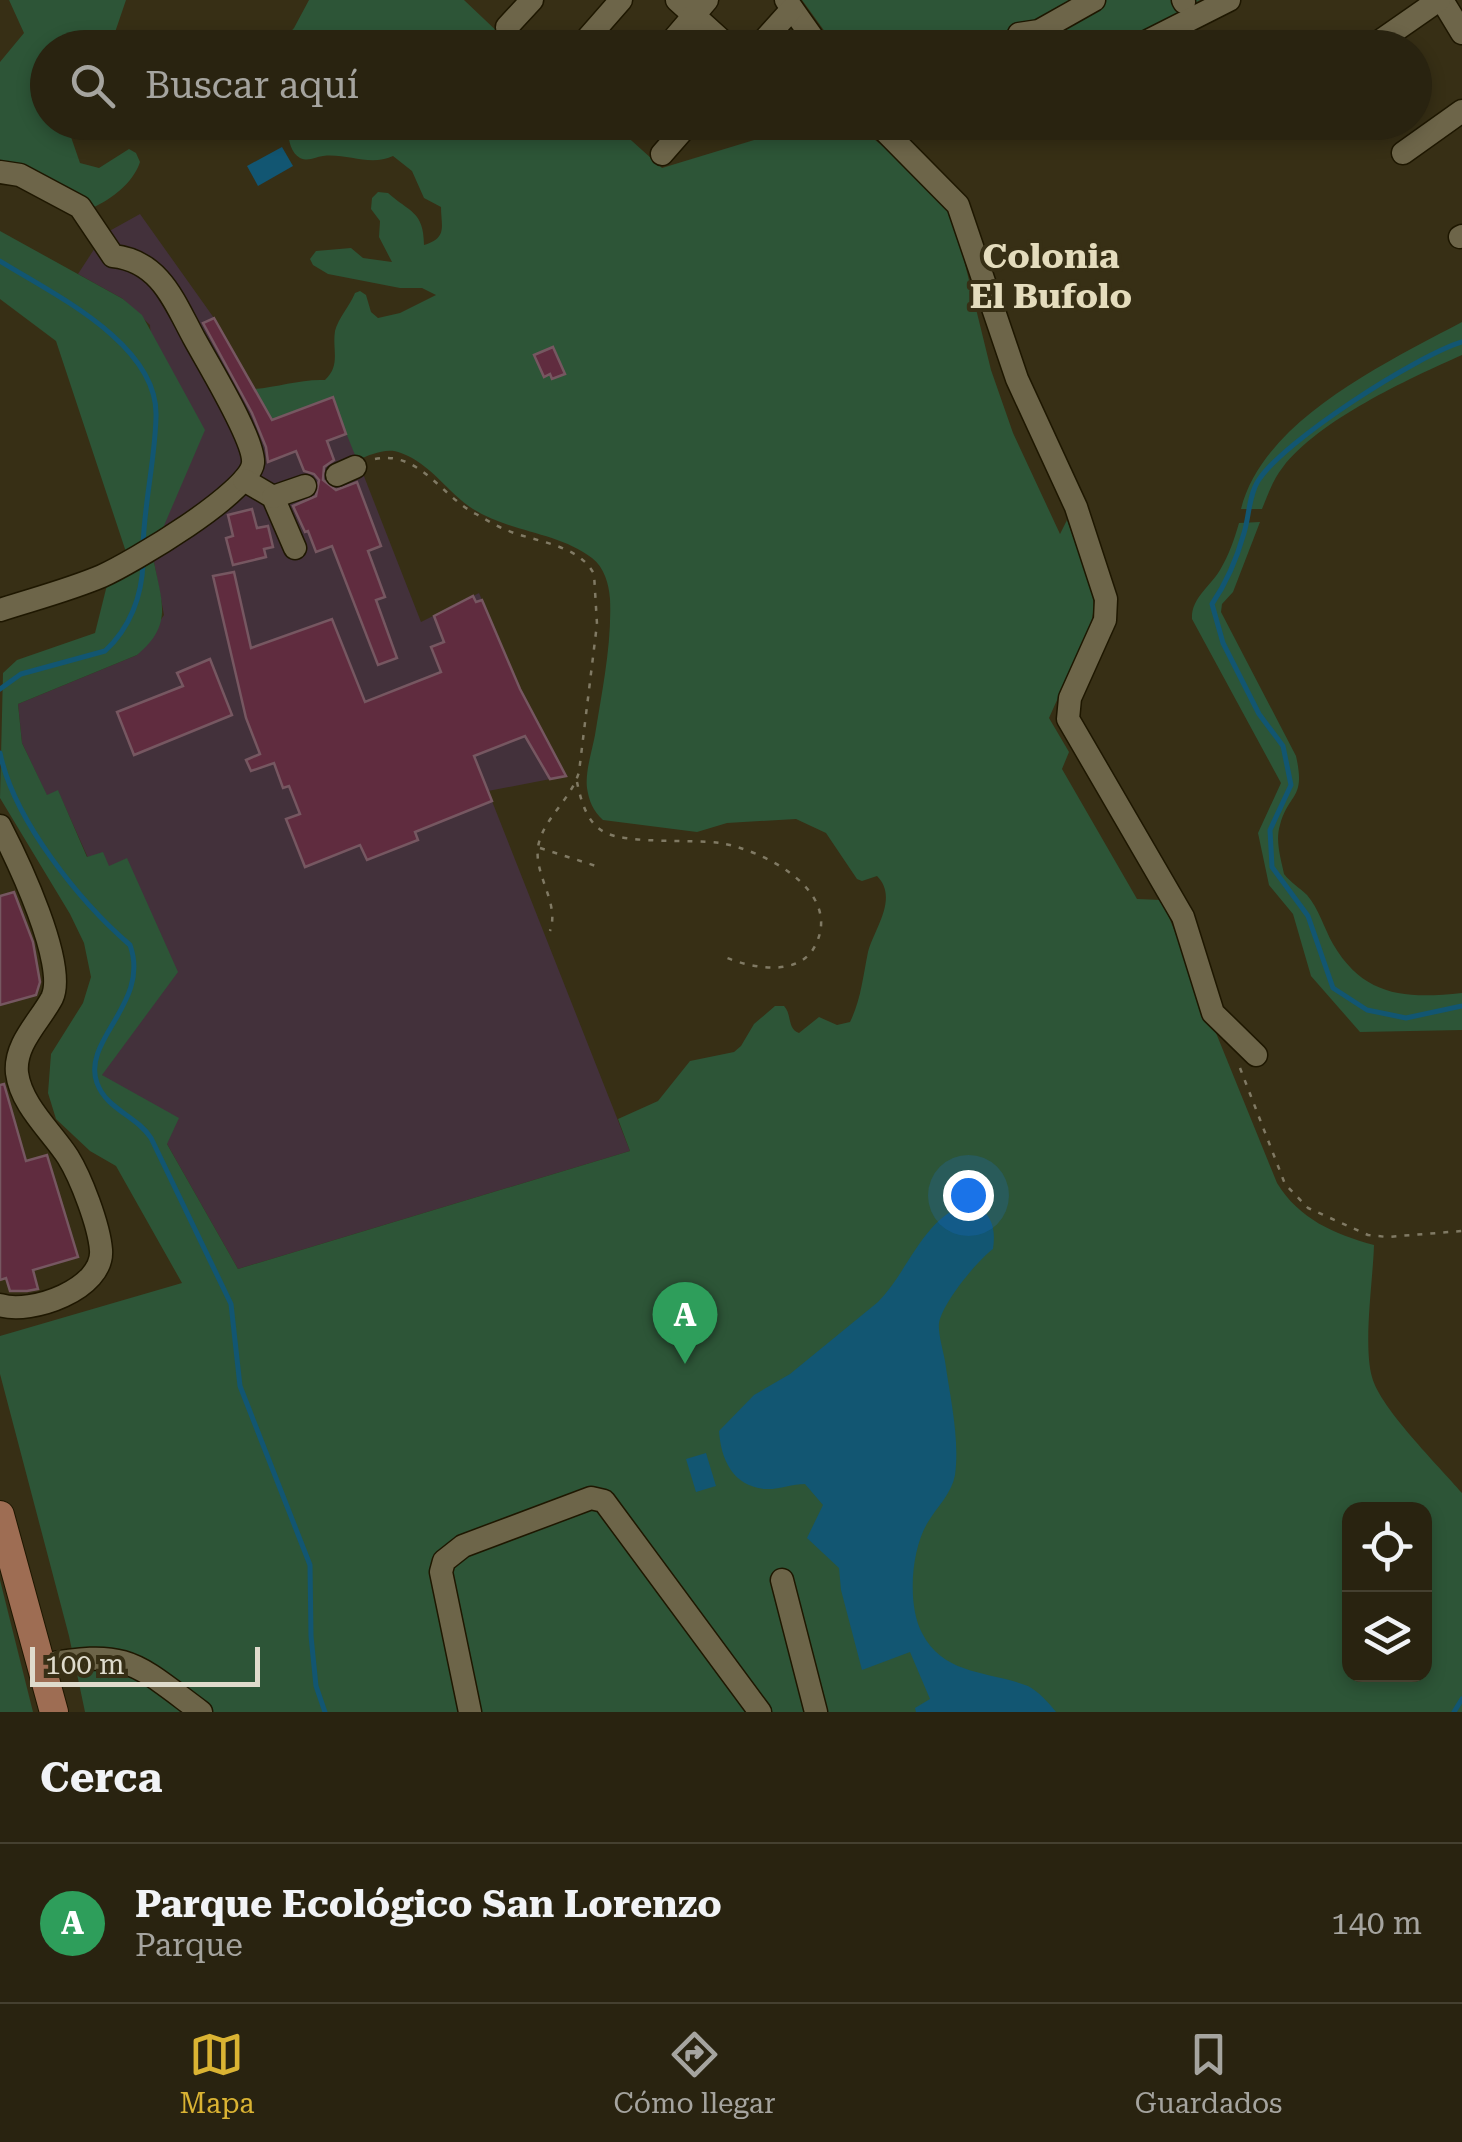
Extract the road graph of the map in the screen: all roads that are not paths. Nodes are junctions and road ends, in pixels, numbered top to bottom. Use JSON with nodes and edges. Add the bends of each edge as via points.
{"nodes":[{"id":1,"x":532,"y":0,"type":"edge"},
{"id":2,"x":621,"y":0,"type":"edge"},
{"id":3,"x":1230,"y":0,"type":"edge"},
{"id":4,"x":1440,"y":0,"type":"edge"},
{"id":5,"x":789,"y":4,"type":"edge"},
{"id":6,"x":1080,"y":4,"type":"edge"},
{"id":7,"x":693,"y":5,"type":"edge"},
{"id":8,"x":507,"y":27,"type":"dead end"},
{"id":9,"x":595,"y":30,"type":"edge"},
{"id":10,"x":677,"y":30,"type":"edge"},
{"id":11,"x":715,"y":30,"type":"edge"},
{"id":12,"x":770,"y":30,"type":"edge"},
{"id":13,"x":807,"y":30,"type":"edge"},
{"id":14,"x":1039,"y":30,"type":"edge"},
{"id":15,"x":1170,"y":30,"type":"edge"},
{"id":16,"x":1396,"y":30,"type":"edge"},
{"id":17,"x":1462,"y":33,"type":"edge"},
{"id":18,"x":1462,"y":111,"type":"edge"},
{"id":19,"x":1432,"y":132,"type":"edge"},
{"id":20,"x":674,"y":140,"type":"edge"},
{"id":21,"x":894,"y":140,"type":"edge"},
{"id":22,"x":1421,"y":140,"type":"edge"},
{"id":23,"x":1403,"y":153,"type":"dead end"},
{"id":24,"x":662,"y":154,"type":"dead end"},
{"id":25,"x":0,"y":172,"type":"edge"},
{"id":26,"x":244,"y":480,"type":"junction"},
{"id":27,"x":306,"y":486,"type":"dead end"},
{"id":28,"x":273,"y":497,"type":"junction"},
{"id":29,"x":295,"y":548,"type":"dead end"},
{"id":30,"x":0,"y":610,"type":"edge"},
{"id":31,"x":0,"y":826,"type":"edge"},
{"id":32,"x":1246,"y":1058,"type":"road end"},
{"id":33,"x":0,"y":1305,"type":"edge"},
{"id":34,"x":0,"y":1515,"type":"edge"},
{"id":35,"x":782,"y":1580,"type":"dead end"},
{"id":36,"x":43,"y":1665,"type":"junction"},
{"id":37,"x":54,"y":1712,"type":"edge"},
{"id":38,"x":200,"y":1712,"type":"edge"},
{"id":39,"x":470,"y":1712,"type":"edge"},
{"id":40,"x":760,"y":1712,"type":"edge"},
{"id":41,"x":816,"y":1712,"type":"edge"}],
"edges":[{"from":1,"to":8,"type":"street"},
{"from":2,"to":9,"type":"street"},
{"from":3,"to":15,"type":"street"},
{"from":4,"to":16,"type":"street"},
{"from":4,"to":17,"type":"street"},
{"from":5,"to":12,"type":"street"},
{"from":5,"to":13,"type":"street"},
{"from":6,"to":14,"type":"street"},
{"from":7,"to":10,"type":"street"},
{"from":7,"to":11,"type":"street"},
{"from":18,"to":19,"type":"street"},
{"from":20,"to":24,"type":"street"},
{"from":21,"to":32,"type":"street","via":[[958,205],[1016,378],[1076,507],[1106,599],[1068,718],[1178,906],[1212,1013]]},
{"from":22,"to":23,"type":"street"},
{"from":25,"to":26,"type":"street","via":[[20,175],[80,208],[113,256],[142,264],[164,283],[243,430],[253,458]]},
{"from":26,"to":28,"type":"street"},
{"from":26,"to":30,"type":"street","via":[[128,563]]},
{"from":27,"to":28,"type":"street"},
{"from":28,"to":29,"type":"street"},
{"from":31,"to":33,"type":"street","via":[[21,866],[56,978],[23,1044],[17,1072],[27,1101],[78,1178],[101,1255],[85,1286],[32,1306]]},
{"from":34,"to":36,"type":"main road"},
{"from":35,"to":41,"type":"street"},
{"from":36,"to":37,"type":"main road"},
{"from":36,"to":38,"type":"street","via":[[116,1658]]},
{"from":39,"to":40,"type":"street","via":[[444,1561],[462,1546],[592,1498],[604,1501]]}]}
